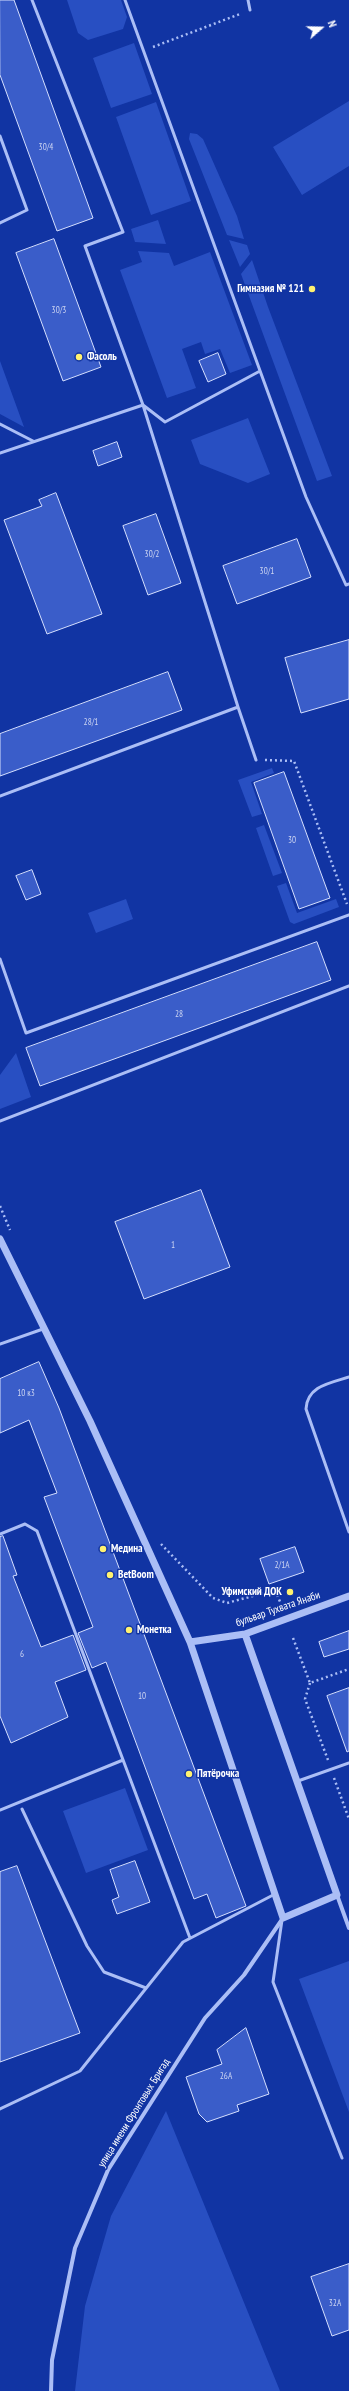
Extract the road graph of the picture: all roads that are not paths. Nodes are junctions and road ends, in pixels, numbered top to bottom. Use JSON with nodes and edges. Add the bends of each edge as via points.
{"nodes":[{"id":1,"x":32,"y":0,"type":"edge"},
{"id":2,"x":125,"y":0,"type":"edge"},
{"id":3,"x":248,"y":0,"type":"edge"},
{"id":4,"x":250,"y":10,"type":"road end"},
{"id":5,"x":0,"y":136,"type":"edge"},
{"id":6,"x":0,"y":223,"type":"edge"},
{"id":7,"x":260,"y":371,"type":"junction"},
{"id":8,"x":143,"y":406,"type":"junction"},
{"id":9,"x":0,"y":424,"type":"edge"},
{"id":10,"x":33,"y":441,"type":"junction"},
{"id":11,"x":0,"y":453,"type":"edge"},
{"id":12,"x":349,"y":584,"type":"edge"},
{"id":13,"x":238,"y":707,"type":"junction"},
{"id":14,"x":256,"y":760,"type":"road end"},
{"id":15,"x":0,"y":796,"type":"edge"},
{"id":16,"x":349,"y":915,"type":"edge"},
{"id":17,"x":0,"y":959,"type":"edge"},
{"id":18,"x":349,"y":986,"type":"edge"},
{"id":19,"x":0,"y":1121,"type":"edge"},
{"id":20,"x":0,"y":1239,"type":"edge"},
{"id":21,"x":45,"y":1328,"type":"junction"},
{"id":22,"x":0,"y":1344,"type":"edge"},
{"id":23,"x":349,"y":1377,"type":"edge"},
{"id":24,"x":349,"y":1517,"type":"edge"},
{"id":25,"x":345,"y":1519,"type":"junction"},
{"id":26,"x":349,"y":1532,"type":"edge"},
{"id":27,"x":0,"y":1534,"type":"edge"},
{"id":28,"x":349,"y":1596,"type":"edge"},
{"id":29,"x":245,"y":1634,"type":"junction"},
{"id":30,"x":190,"y":1642,"type":"junction"},
{"id":31,"x":123,"y":1760,"type":"junction"},
{"id":32,"x":349,"y":1763,"type":"edge"},
{"id":33,"x":297,"y":1781,"type":"junction"},
{"id":34,"x":22,"y":1809,"type":"dead end"},
{"id":35,"x":0,"y":1810,"type":"edge"},
{"id":36,"x":275,"y":1894,"type":"junction"},
{"id":37,"x":337,"y":1895,"type":"junction"},
{"id":38,"x":283,"y":1918,"type":"junction"},
{"id":39,"x":349,"y":1928,"type":"edge"},
{"id":40,"x":190,"y":1938,"type":"junction"},
{"id":41,"x":146,"y":1988,"type":"junction"},
{"id":42,"x":0,"y":2109,"type":"edge"},
{"id":43,"x":342,"y":2158,"type":"dead end"},
{"id":44,"x":51,"y":2391,"type":"edge"}],
"edges":[{"from":1,"to":8,"type":"lane","via":[[123,232],[85,246]]},
{"from":2,"to":7,"type":"lane"},
{"from":3,"to":4,"type":"lane"},
{"from":5,"to":6,"type":"lane","via":[[27,210]]},
{"from":7,"to":8,"type":"lane","via":[[165,422]]},
{"from":7,"to":12,"type":"lane","via":[[306,497],[346,585]]},
{"from":8,"to":10,"type":"lane"},
{"from":8,"to":13,"type":"lane"},
{"from":9,"to":10,"type":"lane"},
{"from":10,"to":11,"type":"lane"},
{"from":13,"to":14,"type":"lane"},
{"from":13,"to":15,"type":"lane"},
{"from":16,"to":17,"type":"lane","via":[[26,1032]]},
{"from":18,"to":19,"type":"lane"},
{"from":20,"to":21,"type":"street"},
{"from":21,"to":22,"type":"lane"},
{"from":21,"to":30,"type":"street","via":[[90,1420]]},
{"from":23,"to":25,"type":"lane","via":[[313,1391],[306,1405]]},
{"from":24,"to":25,"type":"lane"},
{"from":25,"to":26,"type":"lane"},
{"from":27,"to":31,"type":"lane","via":[[25,1524],[37,1532]]},
{"from":28,"to":29,"type":"street","name":"бульвар Тухвата Янаби"},
{"from":29,"to":30,"type":"street","name":"бульвар Тухвата Янаби"},
{"from":29,"to":33,"type":"street"},
{"from":30,"to":36,"type":"street"},
{"from":31,"to":35,"type":"lane"},
{"from":31,"to":40,"type":"lane"},
{"from":32,"to":33,"type":"lane"},
{"from":33,"to":37,"type":"street"},
{"from":34,"to":41,"type":"lane","via":[[87,1946],[104,1972]]},
{"from":36,"to":38,"type":"street"},
{"from":36,"to":40,"type":"lane"},
{"from":37,"to":38,"type":"street"},
{"from":37,"to":39,"type":"street"},
{"from":38,"to":43,"type":"lane","via":[[273,1982]]},
{"from":38,"to":44,"type":"street","name":"улица имени Фронтовых Бригад","via":[[244,1975],[205,2018],[108,2170],[75,2248],[52,2360]]},
{"from":40,"to":41,"type":"lane","via":[[183,1942]]},
{"from":41,"to":42,"type":"lane","via":[[80,2071]]}]}
